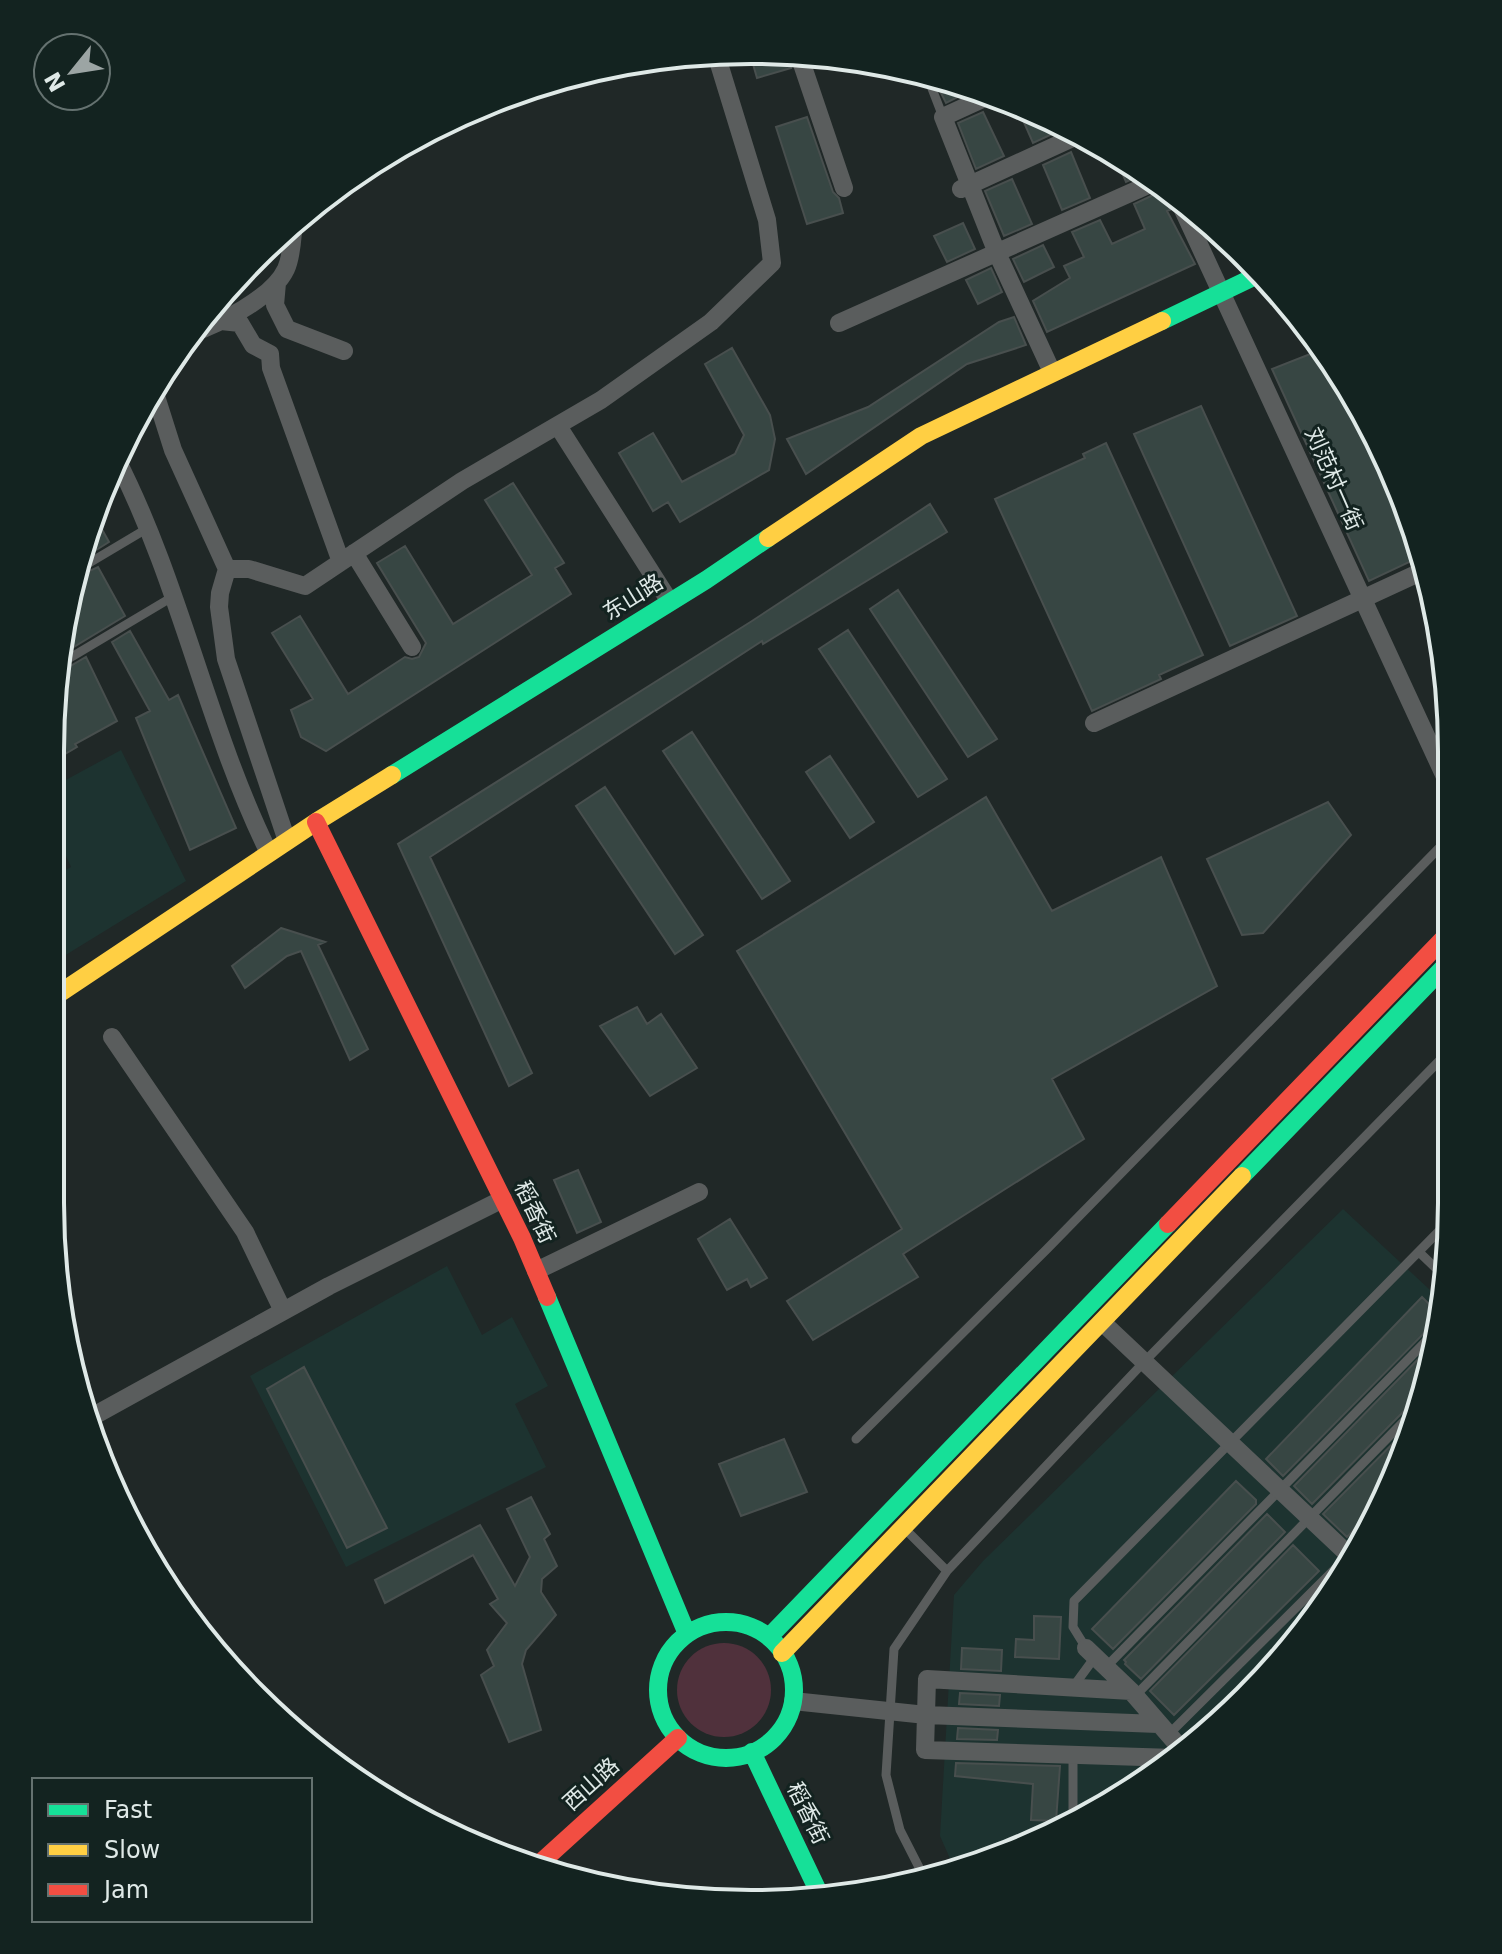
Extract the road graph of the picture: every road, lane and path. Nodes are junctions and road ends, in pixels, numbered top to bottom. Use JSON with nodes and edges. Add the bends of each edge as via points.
{"nodes":[{"id":1,"x":719,"y":65,"type":"edge"},
{"id":2,"x":803,"y":66,"type":"edge"},
{"id":3,"x":932,"y":88,"type":"edge"},
{"id":4,"x":976,"y":102,"type":"edge"},
{"id":5,"x":943,"y":117,"type":"junction"},
{"id":6,"x":1066,"y":141,"type":"edge"},
{"id":7,"x":966,"y":187,"type":"junction"},
{"id":8,"x":1143,"y":187,"type":"edge"},
{"id":9,"x":844,"y":188,"type":"dead end"},
{"id":10,"x":1189,"y":222,"type":"edge"},
{"id":11,"x":291,"y":240,"type":"edge"},
{"id":12,"x":997,"y":253,"type":"junction"},
{"id":13,"x":1250,"y":279,"type":"edge"},
{"id":14,"x":277,"y":283,"type":"junction"},
{"id":15,"x":1223,"y":292,"type":"junction"},
{"id":16,"x":221,"y":321,"type":"junction"},
{"id":17,"x":839,"y":323,"type":"dead end"},
{"id":18,"x":213,"y":324,"type":"edge"},
{"id":19,"x":344,"y":351,"type":"dead end"},
{"id":20,"x":1052,"y":372,"type":"junction"},
{"id":21,"x":158,"y":403,"type":"edge"},
{"id":22,"x":558,"y":426,"type":"junction"},
{"id":23,"x":123,"y":473,"type":"edge"},
{"id":24,"x":148,"y":528,"type":"junction"},
{"id":25,"x":348,"y":558,"type":"junction"},
{"id":26,"x":90,"y":562,"type":"edge"},
{"id":27,"x":227,"y":569,"type":"junction"},
{"id":28,"x":1415,"y":574,"type":"edge"},
{"id":29,"x":174,"y":596,"type":"junction"},
{"id":30,"x":1362,"y":599,"type":"junction"},
{"id":31,"x":670,"y":602,"type":"junction"},
{"id":32,"x":412,"y":647,"type":"dead end"},
{"id":33,"x":71,"y":658,"type":"edge"},
{"id":34,"x":1094,"y":723,"type":"dead end"},
{"id":35,"x":1438,"y":762,"type":"edge"},
{"id":36,"x":316,"y":822,"type":"junction"},
{"id":37,"x":287,"y":841,"type":"junction"},
{"id":38,"x":1438,"y":849,"type":"edge"},
{"id":39,"x":269,"y":853,"type":"junction"},
{"id":40,"x":1438,"y":944,"type":"edge"},
{"id":41,"x":1438,"y":973,"type":"edge"},
{"id":42,"x":64,"y":990,"type":"edge"},
{"id":43,"x":112,"y":1037,"type":"dead end"},
{"id":44,"x":1438,"y":1062,"type":"edge"},
{"id":45,"x":699,"y":1192,"type":"dead end"},
{"id":46,"x":503,"y":1199,"type":"junction"},
{"id":47,"x":1437,"y":1233,"type":"edge"},
{"id":48,"x":1419,"y":1252,"type":"junction"},
{"id":49,"x":1435,"y":1267,"type":"edge"},
{"id":50,"x":536,"y":1271,"type":"junction"},
{"id":51,"x":283,"y":1311,"type":"junction"},
{"id":52,"x":1102,"y":1322,"type":"junction"},
{"id":53,"x":1423,"y":1344,"type":"edge"},
{"id":54,"x":1144,"y":1362,"type":"junction"},
{"id":55,"x":97,"y":1414,"type":"edge"},
{"id":56,"x":1402,"y":1423,"type":"edge"},
{"id":57,"x":856,"y":1439,"type":"dead end"},
{"id":58,"x":1229,"y":1441,"type":"junction"},
{"id":59,"x":1279,"y":1490,"type":"junction"},
{"id":60,"x":1310,"y":1518,"type":"junction"},
{"id":61,"x":903,"y":1527,"type":"junction"},
{"id":62,"x":1346,"y":1546,"type":"edge"},
{"id":63,"x":947,"y":1571,"type":"junction"},
{"id":64,"x":1327,"y":1577,"type":"edge"},
{"id":65,"x":687,"y":1634,"type":"junction"},
{"id":66,"x":769,"y":1637,"type":"junction"},
{"id":67,"x":782,"y":1653,"type":"junction"},
{"id":68,"x":1096,"y":1657,"type":"junction"},
{"id":69,"x":1073,"y":1687,"type":"junction"},
{"id":70,"x":1133,"y":1693,"type":"junction"},
{"id":71,"x":793,"y":1701,"type":"junction"},
{"id":72,"x":889,"y":1711,"type":"junction"},
{"id":73,"x":926,"y":1715,"type":"junction"},
{"id":74,"x":1163,"y":1729,"type":"junction"},
{"id":75,"x":678,"y":1738,"type":"junction"},
{"id":76,"x":1176,"y":1743,"type":"edge"},
{"id":77,"x":752,"y":1752,"type":"junction"},
{"id":78,"x":1073,"y":1755,"type":"junction"},
{"id":79,"x":1156,"y":1757,"type":"edge"},
{"id":80,"x":1073,"y":1809,"type":"edge"},
{"id":81,"x":545,"y":1859,"type":"edge"},
{"id":82,"x":920,"y":1869,"type":"edge"},
{"id":83,"x":816,"y":1887,"type":"edge"}],
"edges":[{"from":1,"to":22,"type":"street","via":[[764,205],[772,263],[711,322]]},
{"from":2,"to":9,"type":"street"},
{"from":3,"to":5,"type":"lane"},
{"from":4,"to":5,"type":"street"},
{"from":5,"to":7,"type":"street"},
{"from":6,"to":7,"type":"street"},
{"from":7,"to":12,"type":"street"},
{"from":8,"to":12,"type":"street"},
{"from":10,"to":15,"type":"street","name":"刘范村一街"},
{"from":11,"to":14,"type":"street","via":[[286,269]]},
{"from":12,"to":17,"type":"street"},
{"from":12,"to":20,"type":"street"},
{"from":13,"to":15,"type":"main road","name":"东山路"},
{"from":14,"to":16,"type":"street"},
{"from":14,"to":19,"type":"street","via":[[275,305],[287,329]]},
{"from":15,"to":20,"type":"main road","name":"东山路"},
{"from":15,"to":30,"type":"street","name":"刘范村一街"},
{"from":16,"to":18,"type":"street"},
{"from":16,"to":25,"type":"street","via":[[240,323],[253,345],[270,354],[271,368]]},
{"from":20,"to":31,"type":"main road","name":"东山路","via":[[921,436]]},
{"from":21,"to":27,"type":"street","via":[[173,450]]},
{"from":22,"to":25,"type":"street","via":[[462,481]]},
{"from":22,"to":31,"type":"street"},
{"from":23,"to":24,"type":"street"},
{"from":24,"to":26,"type":"lane"},
{"from":24,"to":29,"type":"street"},
{"from":25,"to":27,"type":"street","via":[[305,586],[249,569]]},
{"from":25,"to":32,"type":"street"},
{"from":27,"to":37,"type":"street","via":[[219,607],[226,659]]},
{"from":28,"to":30,"type":"street"},
{"from":29,"to":33,"type":"lane"},
{"from":29,"to":39,"type":"street","via":[[250,814]]},
{"from":30,"to":34,"type":"street"},
{"from":30,"to":35,"type":"street","name":"刘范村一街"},
{"from":31,"to":36,"type":"main road","name":"东山路"},
{"from":36,"to":37,"type":"main road","name":"东山路"},
{"from":36,"to":46,"type":"main road","name":"稻香街"},
{"from":37,"to":39,"type":"main road","name":"东山路"},
{"from":38,"to":57,"type":"lane"},
{"from":39,"to":42,"type":"main road","name":"东山路"},
{"from":40,"to":66,"type":"main road"},
{"from":41,"to":52,"type":"main road"},
{"from":43,"to":51,"type":"street","via":[[245,1232]]},
{"from":44,"to":54,"type":"lane"},
{"from":45,"to":50,"type":"street"},
{"from":46,"to":50,"type":"main road","name":"稻香街"},
{"from":46,"to":51,"type":"street"},
{"from":47,"to":48,"type":"lane"},
{"from":48,"to":49,"type":"lane"},
{"from":48,"to":58,"type":"lane"},
{"from":50,"to":65,"type":"main road","name":"稻香街"},
{"from":51,"to":55,"type":"street"},
{"from":52,"to":54,"type":"street"},
{"from":52,"to":61,"type":"main road"},
{"from":53,"to":59,"type":"lane"},
{"from":54,"to":58,"type":"street"},
{"from":54,"to":63,"type":"lane"},
{"from":56,"to":60,"type":"lane"},
{"from":58,"to":59,"type":"street"},
{"from":58,"to":68,"type":"lane","via":[[1074,1601],[1073,1627]]},
{"from":59,"to":60,"type":"street"},
{"from":59,"to":68,"type":"lane"},
{"from":60,"to":62,"type":"street"},
{"from":60,"to":70,"type":"lane"},
{"from":61,"to":63,"type":"lane"},
{"from":61,"to":67,"type":"main road"},
{"from":63,"to":72,"type":"lane","via":[[894,1649]]},
{"from":64,"to":74,"type":"lane"},
{"from":65,"to":66,"type":"main road","via":[[725,1622]]},
{"from":65,"to":75,"type":"main road","via":[[668,1654],[659,1678],[660,1705]]},
{"from":66,"to":67,"type":"main road"},
{"from":67,"to":71,"type":"main road","via":[[792,1675]]},
{"from":68,"to":69,"type":"lane"},
{"from":68,"to":70,"type":"street"},
{"from":69,"to":70,"type":"street"},
{"from":69,"to":73,"type":"street","via":[[927,1679]]},
{"from":70,"to":74,"type":"street"},
{"from":71,"to":72,"type":"street"},
{"from":71,"to":77,"type":"main road","via":[[783,1726]]},
{"from":72,"to":73,"type":"street"},
{"from":72,"to":82,"type":"lane","via":[[886,1775],[900,1830]]},
{"from":73,"to":74,"type":"street"},
{"from":73,"to":78,"type":"street","via":[[925,1750]]},
{"from":74,"to":76,"type":"street"},
{"from":75,"to":77,"type":"main road","via":[[714,1757]]},
{"from":75,"to":81,"type":"main road","name":"西山路"},
{"from":77,"to":83,"type":"main road","name":"稻香街"},
{"from":78,"to":79,"type":"street"},
{"from":78,"to":80,"type":"lane"}]}
